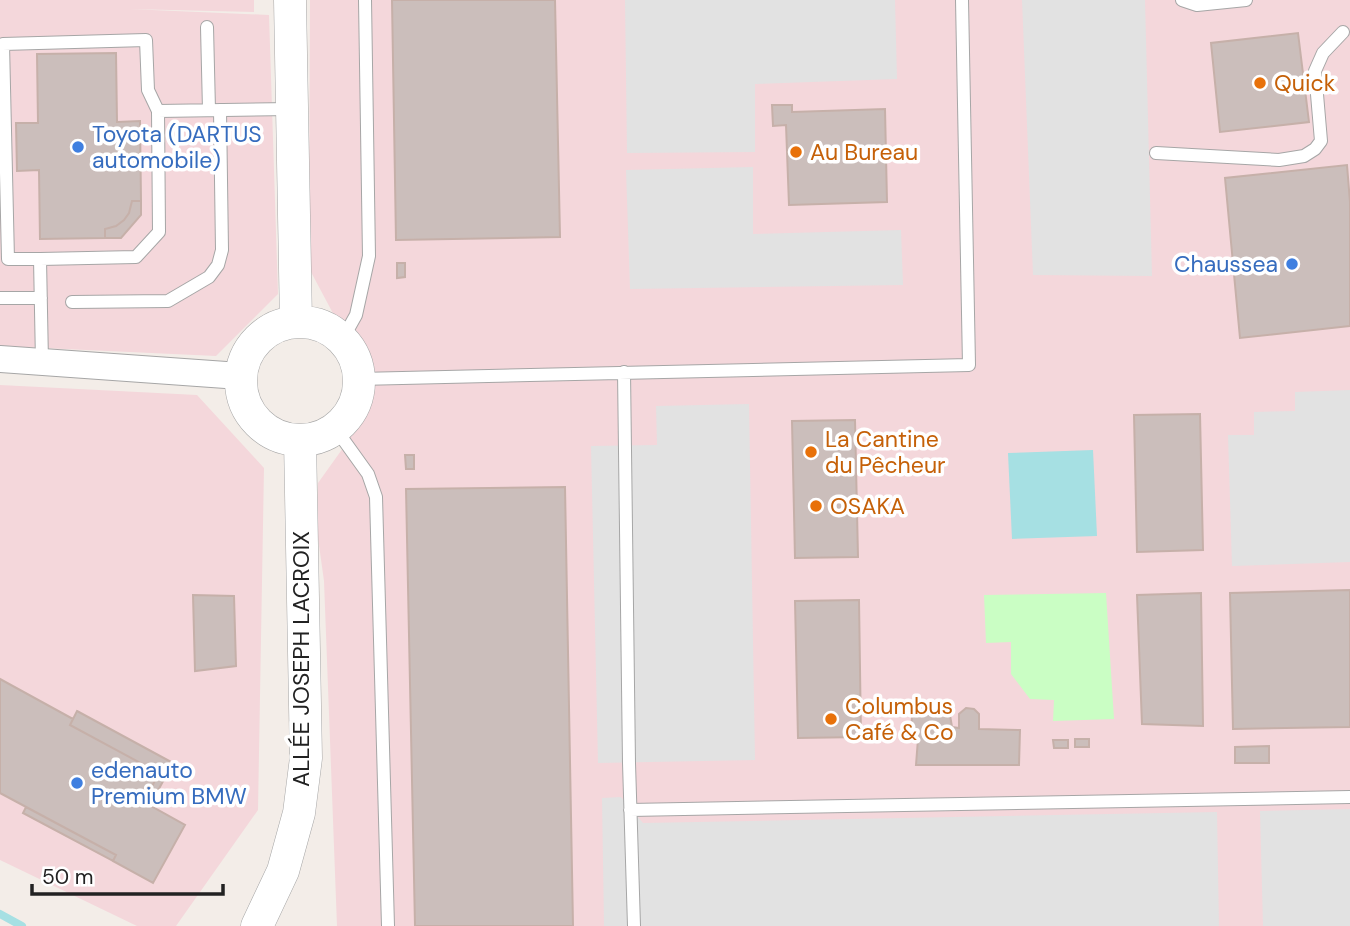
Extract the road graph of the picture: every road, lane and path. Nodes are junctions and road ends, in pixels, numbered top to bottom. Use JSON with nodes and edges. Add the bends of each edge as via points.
{"nodes":[{"id":1,"x":290,"y":0,"type":"edge"},
{"id":2,"x":365,"y":0,"type":"edge"},
{"id":3,"x":962,"y":0,"type":"edge"},
{"id":4,"x":1182,"y":0,"type":"edge"},
{"id":5,"x":1246,"y":0,"type":"edge"},
{"id":6,"x":206,"y":27,"type":"dead end"},
{"id":7,"x":1343,"y":33,"type":"dead end"},
{"id":8,"x":292,"y":109,"type":"junction"},
{"id":9,"x":214,"y":110,"type":"junction"},
{"id":10,"x":158,"y":111,"type":"junction"},
{"id":11,"x":3,"y":139,"type":"edge"},
{"id":12,"x":1156,"y":153,"type":"dead end"},
{"id":13,"x":40,"y":259,"type":"junction"},
{"id":14,"x":0,"y":298,"type":"edge"},
{"id":15,"x":41,"y":298,"type":"junction"},
{"id":16,"x":72,"y":302,"type":"dead end"},
{"id":17,"x":296,"y":321,"type":"junction"},
{"id":18,"x":342,"y":340,"type":"junction"},
{"id":19,"x":0,"y":359,"type":"edge"},
{"id":20,"x":42,"y":362,"type":"junction"},
{"id":21,"x":624,"y":372,"type":"junction"},
{"id":22,"x":240,"y":376,"type":"junction"},
{"id":23,"x":359,"y":379,"type":"junction"},
{"id":24,"x":335,"y":428,"type":"junction"},
{"id":25,"x":300,"y":440,"type":"junction"},
{"id":26,"x":1350,"y":797,"type":"edge"},
{"id":27,"x":630,"y":810,"type":"junction"},
{"id":28,"x":259,"y":922,"type":"edge"},
{"id":29,"x":388,"y":926,"type":"edge"},
{"id":30,"x":634,"y":926,"type":"edge"}],
"edges":[{"from":1,"to":8,"type":"street"},
{"from":2,"to":18,"type":"lane","via":[[369,256],[356,316]]},
{"from":3,"to":21,"type":"lane","via":[[969,365]]},
{"from":4,"to":5,"type":"lane","via":[[1198,5]]},
{"from":6,"to":9,"type":"lane"},
{"from":7,"to":12,"type":"lane","via":[[1323,53],[1315,71],[1321,141],[1315,149],[1279,160]]},
{"from":8,"to":9,"type":"lane"},
{"from":8,"to":17,"type":"street"},
{"from":9,"to":10,"type":"lane"},
{"from":9,"to":16,"type":"lane","via":[[222,250],[218,265],[209,276],[168,301]]},
{"from":10,"to":11,"type":"lane","via":[[148,90],[146,40],[4,44]]},
{"from":10,"to":13,"type":"lane","via":[[159,232],[136,257]]},
{"from":11,"to":13,"type":"lane","via":[[8,259]]},
{"from":13,"to":15,"type":"lane"},
{"from":14,"to":15,"type":"lane"},
{"from":15,"to":20,"type":"lane"},
{"from":17,"to":18,"type":"street","via":[[332,331]]},
{"from":17,"to":22,"type":"street","via":[[264,333],[244,359]]},
{"from":18,"to":23,"type":"street","via":[[356,360]]},
{"from":19,"to":20,"type":"street"},
{"from":20,"to":22,"type":"street"},
{"from":21,"to":23,"type":"lane"},
{"from":21,"to":27,"type":"lane"},
{"from":22,"to":25,"type":"street","via":[[242,396],[256,421],[281,437]]},
{"from":23,"to":24,"type":"street","via":[[353,407]]},
{"from":24,"to":25,"type":"street"},
{"from":24,"to":29,"type":"lane","via":[[368,474],[376,497]]},
{"from":25,"to":28,"type":"street","name":"ALLÉE JOSEPH LACROIX","via":[[306,758],[299,813],[283,871]]},
{"from":26,"to":27,"type":"lane"},
{"from":27,"to":30,"type":"lane"}]}
